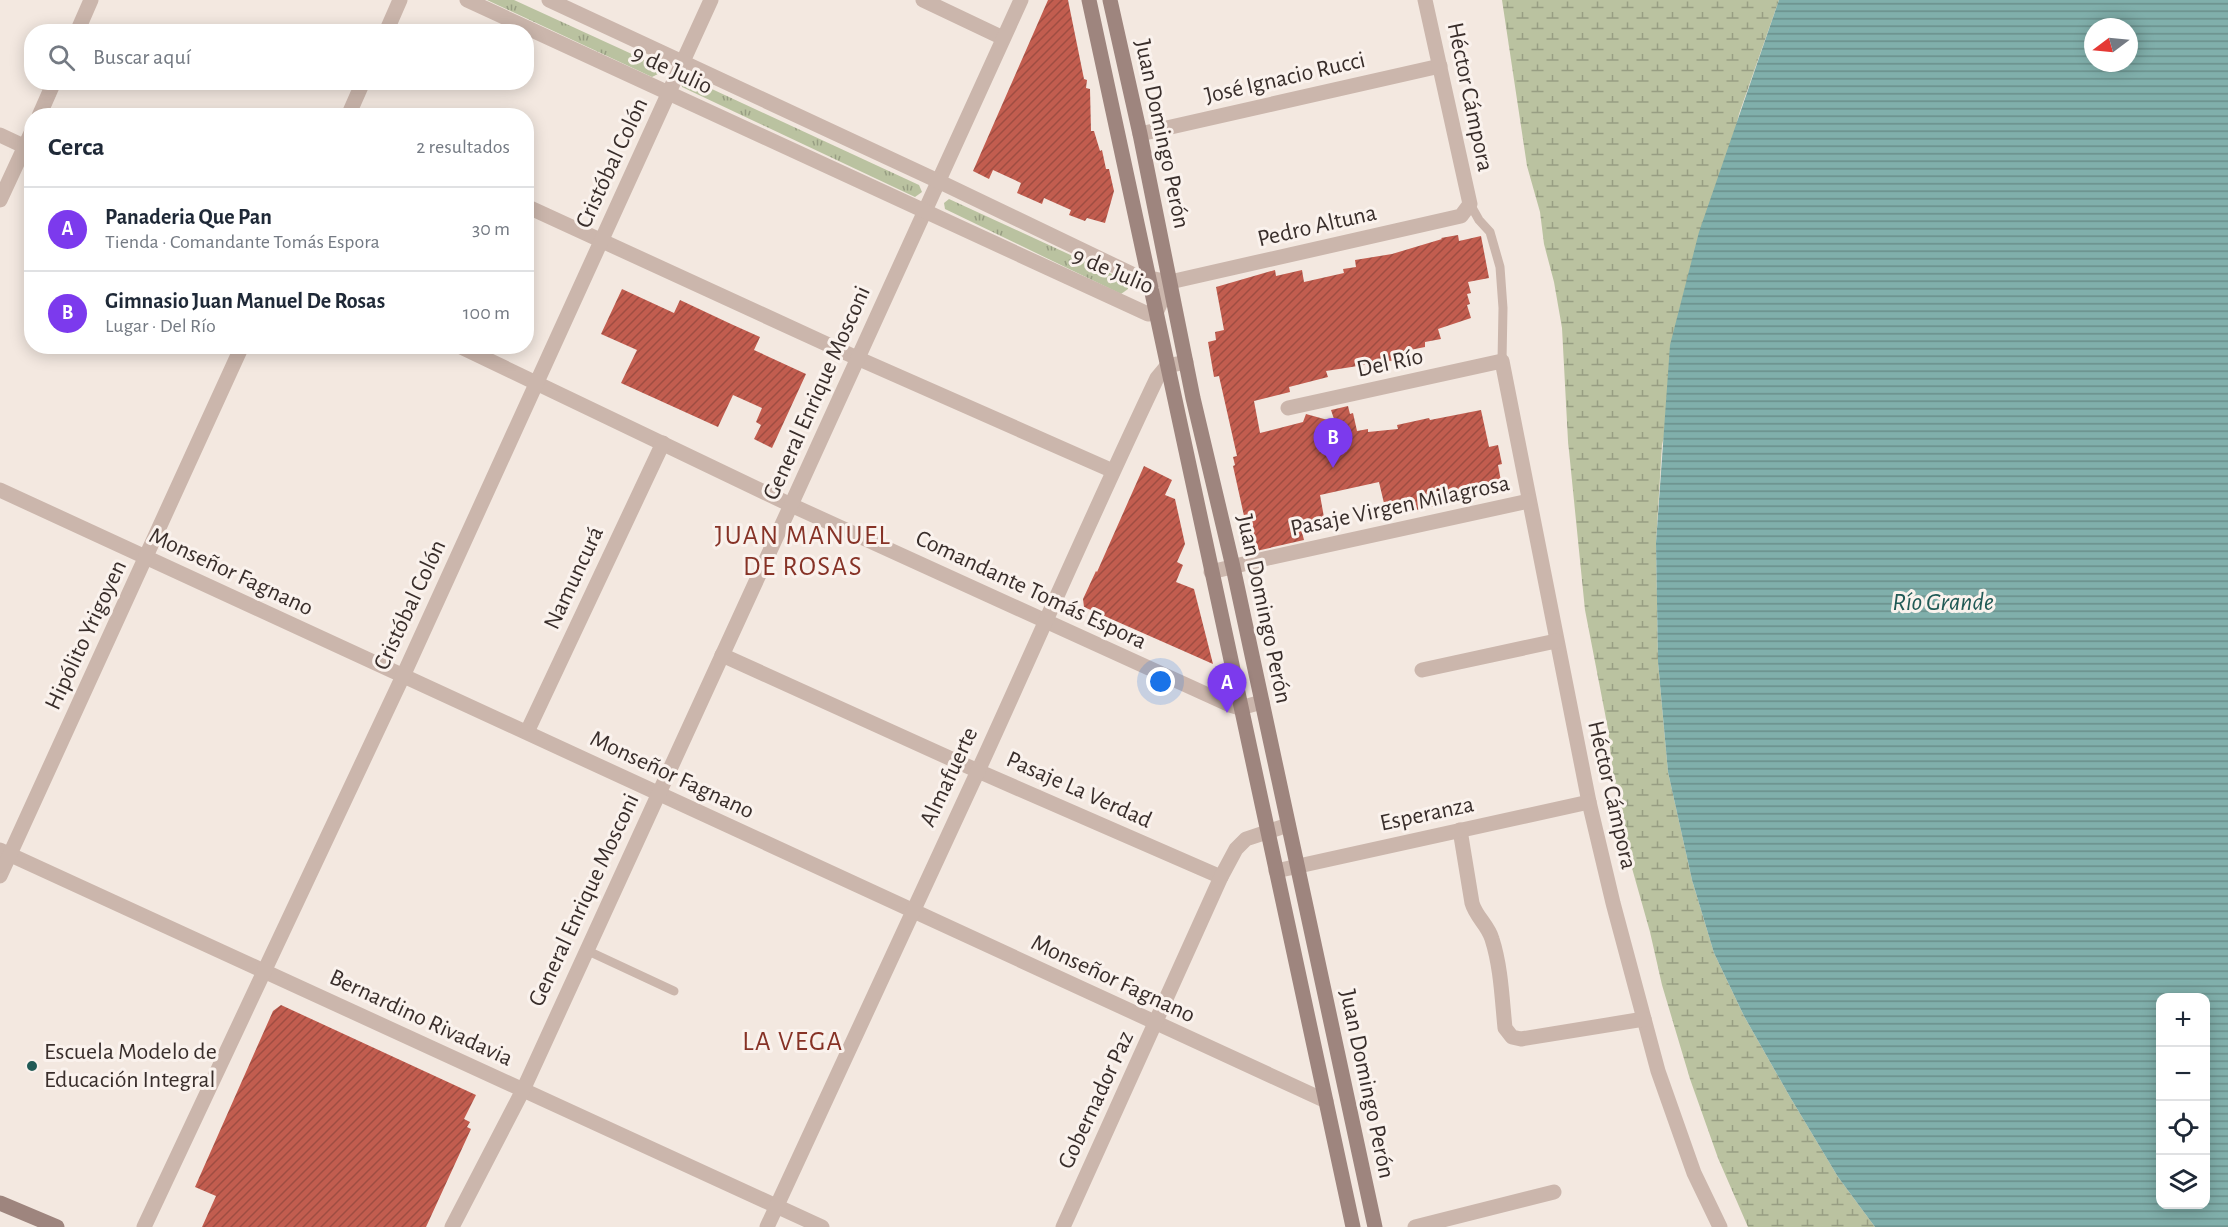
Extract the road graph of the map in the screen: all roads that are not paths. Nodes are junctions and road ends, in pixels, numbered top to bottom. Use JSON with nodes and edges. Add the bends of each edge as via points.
{"nodes":[{"id":1,"x":91,"y":0,"type":"edge"},
{"id":2,"x":400,"y":0,"type":"edge"},
{"id":3,"x":467,"y":0,"type":"edge"},
{"id":4,"x":549,"y":0,"type":"edge"},
{"id":5,"x":711,"y":0,"type":"edge"},
{"id":6,"x":923,"y":0,"type":"edge"},
{"id":7,"x":1021,"y":0,"type":"edge"},
{"id":8,"x":1089,"y":0,"type":"edge"},
{"id":9,"x":1110,"y":0,"type":"edge"},
{"id":10,"x":1425,"y":0,"type":"edge"},
{"id":11,"x":80,"y":24,"type":"edge"},
{"id":12,"x":390,"y":24,"type":"edge"},
{"id":13,"x":519,"y":24,"type":"edge"},
{"id":14,"x":534,"y":31,"type":"edge"},
{"id":15,"x":1004,"y":38,"type":"junction"},
{"id":16,"x":683,"y":62,"type":"junction"},
{"id":17,"x":1440,"y":66,"type":"junction"},
{"id":18,"x":50,"y":90,"type":"edge"},
{"id":19,"x":359,"y":90,"type":"edge"},
{"id":20,"x":669,"y":93,"type":"junction"},
{"id":21,"x":43,"y":108,"type":"edge"},
{"id":22,"x":352,"y":108,"type":"edge"},
{"id":23,"x":1140,"y":134,"type":"junction"},
{"id":24,"x":0,"y":135,"type":"edge"},
{"id":25,"x":24,"y":146,"type":"edge"},
{"id":26,"x":24,"y":155,"type":"edge"},
{"id":27,"x":938,"y":181,"type":"junction"},
{"id":28,"x":0,"y":200,"type":"edge"},
{"id":29,"x":1470,"y":204,"type":"junction"},
{"id":30,"x":534,"y":210,"type":"edge"},
{"id":31,"x":924,"y":210,"type":"junction"},
{"id":32,"x":602,"y":240,"type":"junction"},
{"id":33,"x":1149,"y":279,"type":"junction"},
{"id":34,"x":1170,"y":282,"type":"junction"},
{"id":35,"x":1156,"y":313,"type":"junction"},
{"id":36,"x":238,"y":354,"type":"edge"},
{"id":37,"x":476,"y":354,"type":"edge"},
{"id":38,"x":857,"y":357,"type":"junction"},
{"id":39,"x":1502,"y":361,"type":"junction"},
{"id":40,"x":1186,"y":362,"type":"junction"},
{"id":41,"x":1167,"y":366,"type":"junction"},
{"id":42,"x":537,"y":382,"type":"junction"},
{"id":43,"x":1288,"y":408,"type":"dead end"},
{"id":44,"x":663,"y":443,"type":"junction"},
{"id":45,"x":1113,"y":471,"type":"junction"},
{"id":46,"x":0,"y":490,"type":"edge"},
{"id":47,"x":1529,"y":501,"type":"junction"},
{"id":48,"x":791,"y":505,"type":"junction"},
{"id":49,"x":146,"y":557,"type":"junction"},
{"id":50,"x":1233,"y":567,"type":"junction"},
{"id":51,"x":1210,"y":572,"type":"junction"},
{"id":52,"x":1045,"y":621,"type":"junction"},
{"id":53,"x":1556,"y":641,"type":"junction"},
{"id":54,"x":722,"y":655,"type":"junction"},
{"id":55,"x":1422,"y":670,"type":"dead end"},
{"id":56,"x":403,"y":676,"type":"junction"},
{"id":57,"x":1262,"y":702,"type":"junction"},
{"id":58,"x":1240,"y":708,"type":"junction"},
{"id":59,"x":527,"y":732,"type":"junction"},
{"id":60,"x":978,"y":771,"type":"junction"},
{"id":61,"x":658,"y":793,"type":"junction"},
{"id":62,"x":1589,"y":802,"type":"junction"},
{"id":63,"x":1288,"y":825,"type":"junction"},
{"id":64,"x":1460,"y":830,"type":"junction"},
{"id":65,"x":1267,"y":832,"type":"junction"},
{"id":66,"x":5,"y":852,"type":"edge"},
{"id":67,"x":1297,"y":866,"type":"junction"},
{"id":68,"x":1276,"y":871,"type":"junction"},
{"id":69,"x":0,"y":876,"type":"edge"},
{"id":70,"x":1221,"y":877,"type":"junction"},
{"id":71,"x":911,"y":911,"type":"junction"},
{"id":72,"x":586,"y":950,"type":"junction"},
{"id":73,"x":264,"y":970,"type":"junction"},
{"id":74,"x":675,"y":991,"type":"dead end"},
{"id":75,"x":1644,"y":1019,"type":"junction"},
{"id":76,"x":1156,"y":1023,"type":"junction"},
{"id":77,"x":523,"y":1090,"type":"junction"},
{"id":78,"x":1326,"y":1101,"type":"junction"},
{"id":79,"x":1554,"y":1192,"type":"dead end"},
{"id":80,"x":0,"y":1203,"type":"edge"},
{"id":81,"x":777,"y":1206,"type":"junction"},
{"id":82,"x":57,"y":1227,"type":"edge"},
{"id":83,"x":144,"y":1227,"type":"edge"},
{"id":84,"x":452,"y":1227,"type":"edge"},
{"id":85,"x":767,"y":1227,"type":"edge"},
{"id":86,"x":822,"y":1227,"type":"edge"},
{"id":87,"x":1063,"y":1227,"type":"edge"},
{"id":88,"x":1353,"y":1227,"type":"edge"},
{"id":89,"x":1375,"y":1227,"type":"edge"},
{"id":90,"x":1415,"y":1227,"type":"edge"},
{"id":91,"x":1719,"y":1227,"type":"edge"}],
"edges":[{"from":1,"to":11,"type":"street"},
{"from":2,"to":12,"type":"street"},
{"from":3,"to":13,"type":"street","name":"9 de Julio"},
{"from":4,"to":16,"type":"street","name":"9 de Julio"},
{"from":5,"to":16,"type":"street","name":"Cristóbal Colón"},
{"from":6,"to":15,"type":"street"},
{"from":7,"to":15,"type":"street","name":"General Enrique Mosconi"},
{"from":8,"to":33,"type":"main road","name":"Juan Domingo Perón"},
{"from":9,"to":23,"type":"main road","name":"Juan Domingo Perón"},
{"from":10,"to":17,"type":"street","name":"Héctor Cámpora"},
{"from":14,"to":20,"type":"street","name":"9 de Julio"},
{"from":15,"to":27,"type":"street","name":"General Enrique Mosconi"},
{"from":16,"to":20,"type":"street","name":"Cristóbal Colón"},
{"from":16,"to":27,"type":"street","name":"9 de Julio"},
{"from":17,"to":23,"type":"street","name":"José Ignacio Rucci"},
{"from":17,"to":29,"type":"street","name":"Héctor Cámpora"},
{"from":18,"to":21,"type":"street"},
{"from":19,"to":22,"type":"street"},
{"from":20,"to":31,"type":"street","name":"9 de Julio"},
{"from":20,"to":32,"type":"street","name":"Cristóbal Colón"},
{"from":23,"to":34,"type":"main road","name":"Juan Domingo Perón"},
{"from":24,"to":25,"type":"street"},
{"from":26,"to":28,"type":"street"},
{"from":27,"to":31,"type":"street","name":"General Enrique Mosconi"},
{"from":27,"to":33,"type":"street","name":"9 de Julio"},
{"from":29,"to":34,"type":"street","name":"Pedro Altuna","via":[[1461,216]]},
{"from":29,"to":39,"type":"lane","via":[[1490,232],[1500,267]]},
{"from":30,"to":32,"type":"street"},
{"from":31,"to":35,"type":"street","name":"9 de Julio","via":[[1138,310]]},
{"from":31,"to":38,"type":"street","name":"General Enrique Mosconi"},
{"from":32,"to":38,"type":"street"},
{"from":32,"to":42,"type":"street","name":"Cristóbal Colón"},
{"from":33,"to":34,"type":"street","name":"9 de Julio"},
{"from":33,"to":35,"type":"main road","name":"Juan Domingo Perón"},
{"from":34,"to":35,"type":"street","name":"9 de Julio"},
{"from":34,"to":40,"type":"main road","name":"Juan Domingo Perón"},
{"from":35,"to":41,"type":"main road","name":"Juan Domingo Perón"},
{"from":36,"to":49,"type":"street","name":"Hipólito Yrigoyen"},
{"from":37,"to":42,"type":"street","name":"Comandante Tomás Espora"},
{"from":38,"to":45,"type":"street"},
{"from":38,"to":48,"type":"street","name":"General Enrique Mosconi"},
{"from":39,"to":43,"type":"street","name":"Del Río"},
{"from":39,"to":47,"type":"street","name":"Héctor Cámpora"},
{"from":40,"to":41,"type":"street"},
{"from":40,"to":50,"type":"main road","name":"Juan Domingo Perón"},
{"from":41,"to":45,"type":"street","name":"Almafuerte","via":[[1157,378]]},
{"from":41,"to":51,"type":"main road","name":"Juan Domingo Perón"},
{"from":42,"to":44,"type":"street","name":"Comandante Tomás Espora"},
{"from":42,"to":56,"type":"street","name":"Cristóbal Colón"},
{"from":44,"to":48,"type":"street","name":"Comandante Tomás Espora"},
{"from":44,"to":59,"type":"street","name":"Namuncurá"},
{"from":45,"to":52,"type":"street","name":"Almafuerte"},
{"from":46,"to":49,"type":"street","name":"Monseñor Fagnano"},
{"from":47,"to":50,"type":"street","name":"Pasaje Virgen Milagrosa"},
{"from":47,"to":53,"type":"street","name":"Héctor Cámpora"},
{"from":48,"to":52,"type":"street","name":"Comandante Tomás Espora"},
{"from":48,"to":54,"type":"street","name":"General Enrique Mosconi"},
{"from":49,"to":56,"type":"street","name":"Monseñor Fagnano"},
{"from":49,"to":66,"type":"street","name":"Hipólito Yrigoyen"},
{"from":50,"to":51,"type":"street","name":"Pasaje Virgen Milagrosa"},
{"from":50,"to":57,"type":"main road","name":"Juan Domingo Perón"},
{"from":51,"to":58,"type":"main road","name":"Juan Domingo Perón"},
{"from":52,"to":58,"type":"street","name":"Comandante Tomás Espora"},
{"from":52,"to":60,"type":"street","name":"Almafuerte"},
{"from":53,"to":55,"type":"street"},
{"from":53,"to":62,"type":"street","name":"Héctor Cámpora"},
{"from":54,"to":60,"type":"street","name":"Pasaje La Verdad"},
{"from":54,"to":61,"type":"street","name":"General Enrique Mosconi"},
{"from":56,"to":59,"type":"street","name":"Monseñor Fagnano"},
{"from":56,"to":73,"type":"street","name":"Cristóbal Colón"},
{"from":57,"to":58,"type":"street"},
{"from":57,"to":63,"type":"main road","name":"Juan Domingo Perón"},
{"from":58,"to":65,"type":"main road","name":"Juan Domingo Perón"},
{"from":59,"to":61,"type":"street","name":"Monseñor Fagnano"},
{"from":60,"to":70,"type":"street","name":"Pasaje La Verdad"},
{"from":60,"to":71,"type":"street","name":"Almafuerte"},
{"from":61,"to":71,"type":"street","name":"Monseñor Fagnano"},
{"from":61,"to":72,"type":"street","name":"General Enrique Mosconi"},
{"from":62,"to":64,"type":"street","name":"Esperanza"},
{"from":62,"to":75,"type":"street","name":"Héctor Cámpora"},
{"from":63,"to":65,"type":"street","name":"Gobernador Paz"},
{"from":63,"to":67,"type":"main road","name":"Juan Domingo Perón"},
{"from":64,"to":67,"type":"street","name":"Esperanza"},
{"from":64,"to":75,"type":"street","via":[[1472,903],[1496,950],[1505,1028],[1512,1037],[1521,1039]]},
{"from":65,"to":68,"type":"main road","name":"Juan Domingo Perón"},
{"from":65,"to":70,"type":"street","name":"Gobernador Paz","via":[[1246,840],[1236,849]]},
{"from":66,"to":69,"type":"street","name":"Hipólito Yrigoyen"},
{"from":66,"to":73,"type":"street","name":"Bernardino Rivadavia"},
{"from":67,"to":68,"type":"street","name":"Esperanza"},
{"from":67,"to":89,"type":"main road","name":"Juan Domingo Perón"},
{"from":68,"to":78,"type":"main road","name":"Juan Domingo Perón"},
{"from":70,"to":76,"type":"street","name":"Gobernador Paz"},
{"from":71,"to":76,"type":"street","name":"Monseñor Fagnano"},
{"from":71,"to":81,"type":"street","name":"Almafuerte"},
{"from":72,"to":74,"type":"lane"},
{"from":72,"to":77,"type":"street","name":"General Enrique Mosconi"},
{"from":73,"to":77,"type":"street","name":"Bernardino Rivadavia"},
{"from":73,"to":83,"type":"street","name":"Cristóbal Colón"},
{"from":75,"to":91,"type":"street","name":"Héctor Cámpora","via":[[1676,1123]]},
{"from":76,"to":78,"type":"street","name":"Monseñor Fagnano"},
{"from":76,"to":87,"type":"street","name":"Gobernador Paz"},
{"from":77,"to":81,"type":"street","name":"Bernardino Rivadavia"},
{"from":77,"to":84,"type":"street","name":"General Enrique Mosconi"},
{"from":78,"to":88,"type":"main road","name":"Juan Domingo Perón"},
{"from":79,"to":90,"type":"street"},
{"from":80,"to":82,"type":"main road"},
{"from":81,"to":85,"type":"street","name":"Almafuerte"},
{"from":81,"to":86,"type":"street","name":"Bernardino Rivadavia"}]}
